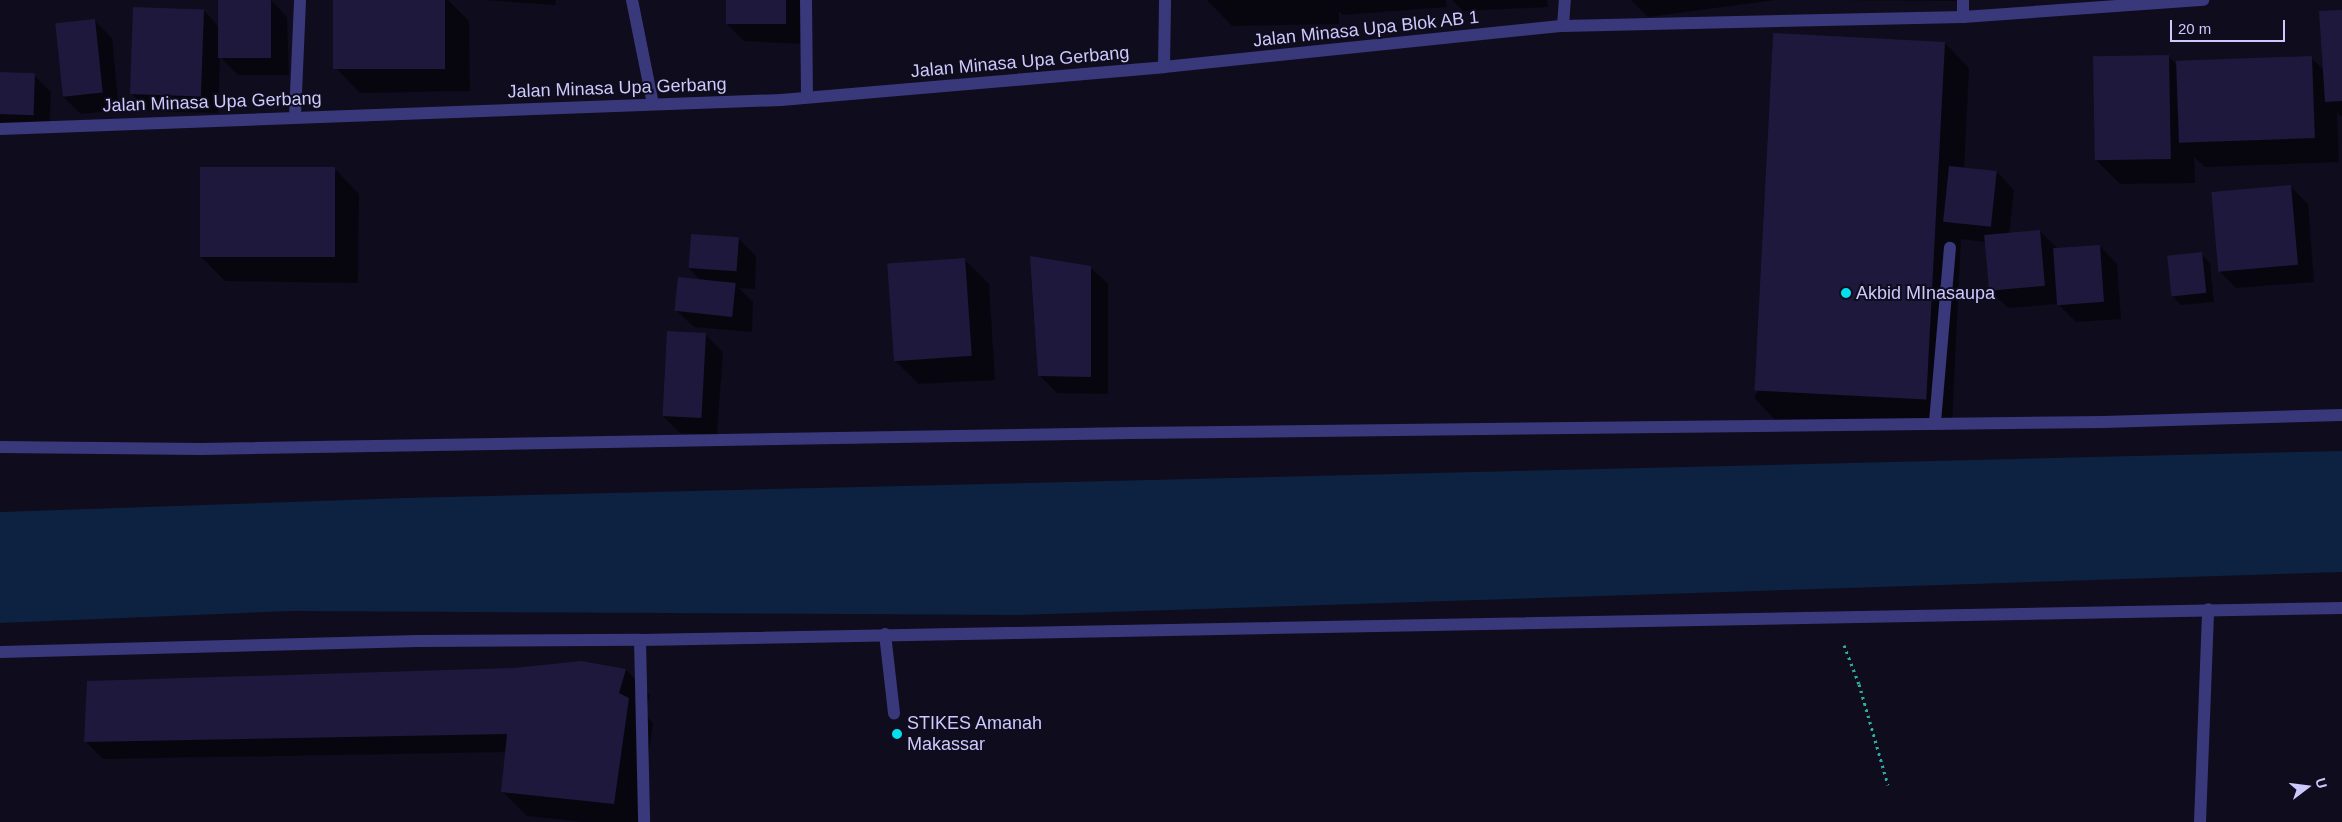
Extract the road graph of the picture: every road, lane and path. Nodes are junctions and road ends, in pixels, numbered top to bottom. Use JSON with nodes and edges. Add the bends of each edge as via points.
{"nodes":[{"id":1,"x":300,"y":0,"type":"edge"},
{"id":2,"x":632,"y":0,"type":"edge"},
{"id":3,"x":806,"y":0,"type":"edge"},
{"id":4,"x":1165,"y":0,"type":"edge"},
{"id":5,"x":1565,"y":0,"type":"edge"},
{"id":6,"x":1964,"y":0,"type":"edge"},
{"id":7,"x":2203,"y":0,"type":"edge"},
{"id":8,"x":1963,"y":16,"type":"junction"},
{"id":9,"x":1563,"y":26,"type":"junction"},
{"id":10,"x":1234,"y":60,"type":"joint"},
{"id":11,"x":1164,"y":67,"type":"junction"},
{"id":12,"x":807,"y":98,"type":"junction"},
{"id":13,"x":653,"y":104,"type":"junction"},
{"id":14,"x":295,"y":116,"type":"junction"},
{"id":15,"x":0,"y":129,"type":"edge"},
{"id":16,"x":1950,"y":248,"type":"dead end"},
{"id":17,"x":2342,"y":416,"type":"edge"},
{"id":18,"x":1935,"y":422,"type":"junction"},
{"id":19,"x":0,"y":447,"type":"edge"},
{"id":20,"x":2342,"y":608,"type":"edge"},
{"id":21,"x":2208,"y":609,"type":"junction"},
{"id":22,"x":1833,"y":616,"type":"junction"},
{"id":23,"x":885,"y":634,"type":"junction"},
{"id":24,"x":640,"y":640,"type":"junction"},
{"id":25,"x":0,"y":652,"type":"edge"},
{"id":26,"x":894,"y":713,"type":"dead end"},
{"id":27,"x":1888,"y":785,"type":"dead end"},
{"id":28,"x":644,"y":822,"type":"edge"},
{"id":29,"x":2200,"y":822,"type":"edge"}],
"edges":[{"from":1,"to":14,"type":"street"},
{"from":2,"to":13,"type":"street"},
{"from":3,"to":12,"type":"street"},
{"from":4,"to":11,"type":"street"},
{"from":5,"to":9,"type":"street"},
{"from":6,"to":8,"type":"street"},
{"from":7,"to":8,"type":"street","name":"Jalan Minasa Upa Blok AB 1"},
{"from":8,"to":9,"type":"street","name":"Jalan Minasa Upa Blok AB 1"},
{"from":9,"to":10,"type":"street","name":"Jalan Minasa Upa Blok AB 1"},
{"from":10,"to":11,"type":"street","name":"Jalan Minasa Upa Gerbang"},
{"from":11,"to":12,"type":"street","name":"Jalan Minasa Upa Gerbang"},
{"from":12,"to":13,"type":"street","name":"Jalan Minasa Upa Gerbang"},
{"from":13,"to":14,"type":"street","name":"Jalan Minasa Upa Gerbang"},
{"from":14,"to":15,"type":"street","name":"Jalan Minasa Upa Gerbang"},
{"from":16,"to":18,"type":"street"},
{"from":17,"to":18,"type":"street"},
{"from":18,"to":19,"type":"street","via":[[202,449]]},
{"from":20,"to":21,"type":"street"},
{"from":21,"to":22,"type":"street"},
{"from":21,"to":29,"type":"street"},
{"from":22,"to":23,"type":"street"},
{"from":22,"to":27,"type":"path","via":[[1859,684]]},
{"from":23,"to":24,"type":"street"},
{"from":23,"to":26,"type":"street"},
{"from":24,"to":25,"type":"street","via":[[418,641]]},
{"from":24,"to":28,"type":"street"}]}
